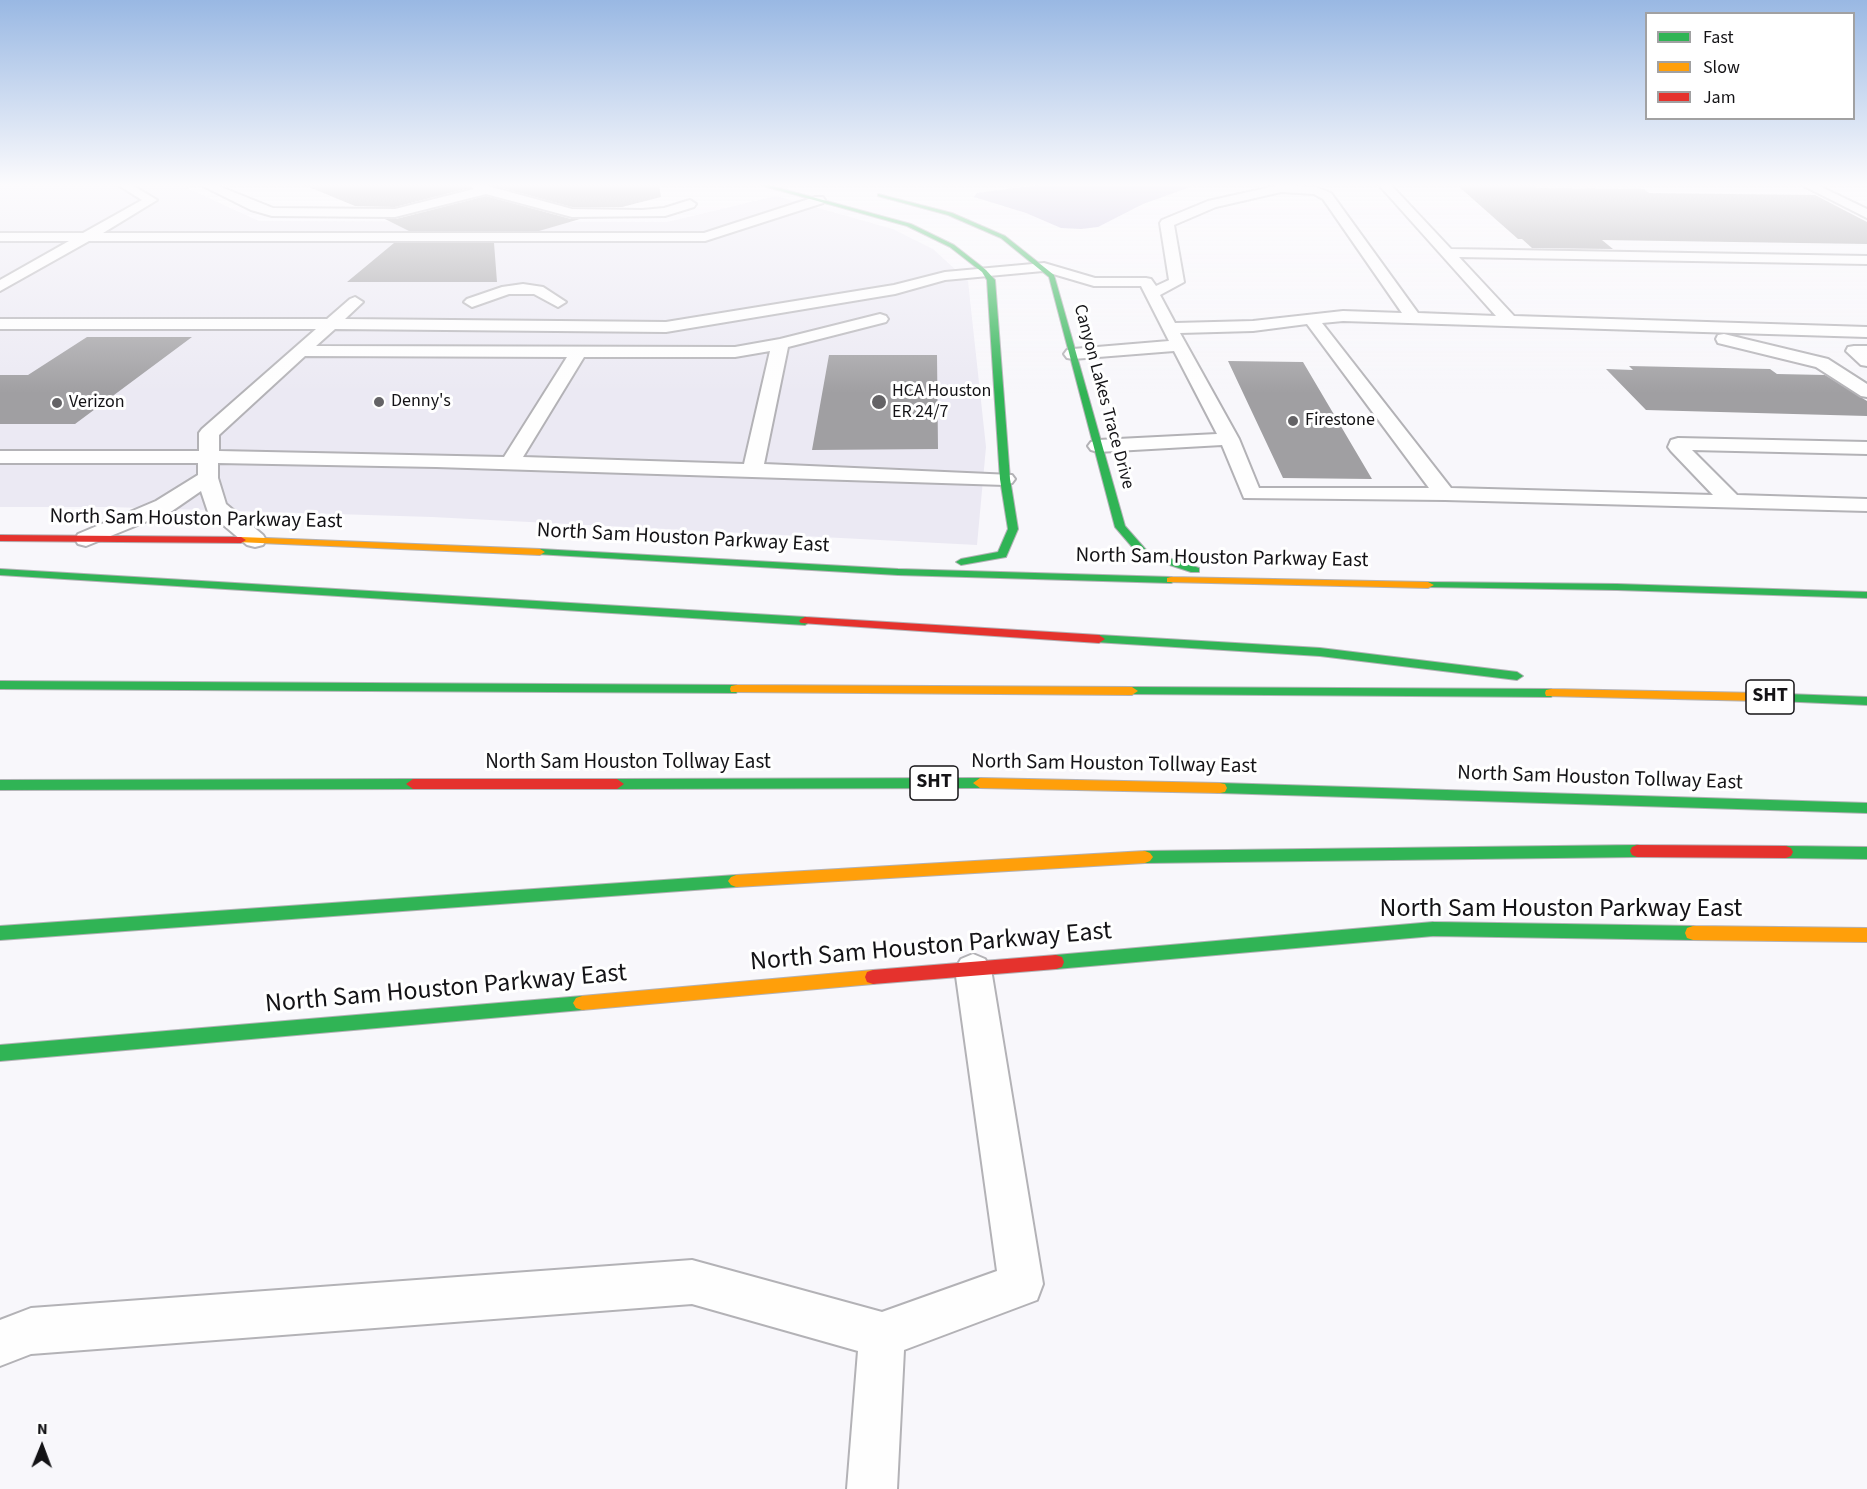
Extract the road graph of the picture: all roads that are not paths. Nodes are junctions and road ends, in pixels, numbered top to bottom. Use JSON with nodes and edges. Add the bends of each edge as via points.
{"nodes":[{"id":1,"x":56,"y":254,"type":"edge"},
{"id":2,"x":962,"y":254,"type":"edge"},
{"id":3,"x":1027,"y":254,"type":"edge"},
{"id":4,"x":1172,"y":254,"type":"edge"},
{"id":5,"x":1368,"y":254,"type":"edge"},
{"id":6,"x":1448,"y":254,"type":"edge"},
{"id":7,"x":1536,"y":254,"type":"edge"},
{"id":8,"x":1867,"y":260,"type":"edge"},
{"id":9,"x":1044,"y":267,"type":"junction"},
{"id":10,"x":988,"y":278,"type":"junction"},
{"id":11,"x":832,"y":282,"type":"dead end"},
{"id":12,"x":0,"y":286,"type":"edge"},
{"id":13,"x":1152,"y":293,"type":"junction"},
{"id":14,"x":856,"y":295,"type":"junction"},
{"id":15,"x":356,"y":302,"type":"dead end"},
{"id":16,"x":472,"y":302,"type":"dead end"},
{"id":17,"x":558,"y":302,"type":"dead end"},
{"id":18,"x":626,"y":310,"type":"dead end"},
{"id":19,"x":1413,"y":318,"type":"junction"},
{"id":20,"x":1311,"y":319,"type":"junction"},
{"id":21,"x":1509,"y":321,"type":"junction"},
{"id":22,"x":0,"y":324,"type":"edge"},
{"id":23,"x":27,"y":324,"type":"junction"},
{"id":24,"x":331,"y":324,"type":"junction"},
{"id":25,"x":615,"y":326,"type":"junction"},
{"id":26,"x":1669,"y":326,"type":"junction"},
{"id":27,"x":1170,"y":328,"type":"junction"},
{"id":28,"x":1867,"y":332,"type":"edge"},
{"id":29,"x":0,"y":340,"type":"edge"},
{"id":30,"x":780,"y":344,"type":"junction"},
{"id":31,"x":1180,"y":345,"type":"junction"},
{"id":32,"x":300,"y":351,"type":"junction"},
{"id":33,"x":1867,"y":351,"type":"edge"},
{"id":34,"x":578,"y":352,"type":"junction"},
{"id":35,"x":601,"y":352,"type":"junction"},
{"id":36,"x":1073,"y":354,"type":"junction"},
{"id":37,"x":1867,"y":361,"type":"edge"},
{"id":38,"x":1867,"y":392,"type":"edge"},
{"id":39,"x":1229,"y":439,"type":"junction"},
{"id":40,"x":1098,"y":446,"type":"junction"},
{"id":41,"x":1867,"y":448,"type":"edge"},
{"id":42,"x":0,"y":457,"type":"edge"},
{"id":43,"x":510,"y":463,"type":"junction"},
{"id":44,"x":208,"y":468,"type":"junction"},
{"id":45,"x":753,"y":470,"type":"junction"},
{"id":46,"x":1005,"y":479,"type":"junction"},
{"id":47,"x":1445,"y":494,"type":"junction"},
{"id":48,"x":1732,"y":502,"type":"junction"},
{"id":49,"x":1867,"y":505,"type":"edge"},
{"id":50,"x":0,"y":538,"type":"edge"},
{"id":51,"x":86,"y":539,"type":"junction"},
{"id":52,"x":255,"y":540,"type":"junction"},
{"id":53,"x":0,"y":572,"type":"edge"},
{"id":54,"x":898,"y":572,"type":"junction"},
{"id":55,"x":1231,"y":582,"type":"junction"},
{"id":56,"x":1867,"y":596,"type":"edge"},
{"id":57,"x":0,"y":685,"type":"edge"},
{"id":58,"x":1674,"y":694,"type":"junction"},
{"id":59,"x":1867,"y":701,"type":"edge"},
{"id":60,"x":0,"y":785,"type":"edge"},
{"id":61,"x":1867,"y":808,"type":"edge"},
{"id":62,"x":1867,"y":853,"type":"edge"},
{"id":63,"x":0,"y":933,"type":"edge"},
{"id":64,"x":1867,"y":936,"type":"edge"},
{"id":65,"x":973,"y":969,"type":"junction"},
{"id":66,"x":0,"y":1053,"type":"edge"},
{"id":67,"x":882,"y":1335,"type":"junction"},
{"id":68,"x":0,"y":1343,"type":"edge"},
{"id":69,"x":872,"y":1489,"type":"edge"}],
"edges":[{"from":1,"to":12,"type":"lane"},
{"from":2,"to":10,"type":"main road"},
{"from":3,"to":9,"type":"main road","name":"Canyon Lakes Trace Drive"},
{"from":4,"to":13,"type":"lane","via":[[1177,282]]},
{"from":5,"to":19,"type":"lane"},
{"from":6,"to":21,"type":"lane"},
{"from":7,"to":8,"type":"lane"},
{"from":9,"to":10,"type":"lane"},
{"from":9,"to":13,"type":"lane","via":[[1094,282],[1146,282]]},
{"from":9,"to":36,"type":"main road","name":"Canyon Lakes Trace Drive","via":[[1052,276]]},
{"from":10,"to":14,"type":"lane"},
{"from":10,"to":46,"type":"main road"},
{"from":11,"to":14,"type":"lane"},
{"from":13,"to":27,"type":"lane"},
{"from":14,"to":25,"type":"lane","via":[[666,327]]},
{"from":14,"to":30,"type":"lane","via":[[880,319]]},
{"from":15,"to":24,"type":"lane"},
{"from":16,"to":17,"type":"lane","via":[[523,289],[538,290]]},
{"from":18,"to":25,"type":"lane"},
{"from":19,"to":20,"type":"lane"},
{"from":19,"to":21,"type":"lane"},
{"from":20,"to":27,"type":"lane","via":[[1253,326]]},
{"from":20,"to":47,"type":"lane"},
{"from":21,"to":26,"type":"lane"},
{"from":22,"to":23,"type":"lane"},
{"from":23,"to":24,"type":"lane"},
{"from":23,"to":29,"type":"lane"},
{"from":24,"to":25,"type":"lane"},
{"from":24,"to":32,"type":"lane"},
{"from":25,"to":35,"type":"lane"},
{"from":26,"to":28,"type":"lane"},
{"from":26,"to":38,"type":"lane","via":[[1822,363]]},
{"from":27,"to":31,"type":"lane"},
{"from":30,"to":35,"type":"lane","via":[[735,352]]},
{"from":30,"to":45,"type":"lane"},
{"from":31,"to":36,"type":"lane"},
{"from":31,"to":39,"type":"lane"},
{"from":32,"to":34,"type":"lane"},
{"from":32,"to":44,"type":"lane","via":[[209,433]]},
{"from":33,"to":37,"type":"lane","via":[[1854,351]]},
{"from":34,"to":35,"type":"lane"},
{"from":34,"to":43,"type":"lane"},
{"from":36,"to":40,"type":"main road","name":"Canyon Lakes Trace Drive"},
{"from":39,"to":40,"type":"lane"},
{"from":39,"to":47,"type":"lane","via":[[1251,494]]},
{"from":40,"to":55,"type":"main road","name":"Canyon Lakes Trace Drive","via":[[1120,527],[1143,553]]},
{"from":41,"to":48,"type":"lane","via":[[1678,444]]},
{"from":42,"to":44,"type":"lane"},
{"from":43,"to":44,"type":"lane"},
{"from":43,"to":45,"type":"lane"},
{"from":44,"to":51,"type":"lane","via":[[164,506]]},
{"from":44,"to":52,"type":"lane","via":[[216,507]]},
{"from":45,"to":46,"type":"lane"},
{"from":46,"to":54,"type":"main road","via":[[1013,529],[1002,555]]},
{"from":47,"to":48,"type":"lane"},
{"from":48,"to":49,"type":"lane"},
{"from":50,"to":51,"type":"main road","name":"North Sam Houston Parkway East"},
{"from":51,"to":52,"type":"main road","name":"North Sam Houston Parkway East"},
{"from":52,"to":54,"type":"main road","name":"North Sam Houston Parkway East"},
{"from":53,"to":58,"type":"main road","via":[[1320,652]]},
{"from":54,"to":55,"type":"main road","name":"North Sam Houston Parkway East"},
{"from":55,"to":56,"type":"main road","name":"North Sam Houston Parkway East","via":[[1617,587]]},
{"from":57,"to":58,"type":"main road","number":"SHT"},
{"from":58,"to":59,"type":"main road","number":"SHT"},
{"from":60,"to":61,"type":"main road","name":"North Sam Houston Tollway East","number":"SHT","via":[[1062,783]]},
{"from":62,"to":63,"type":"main road","via":[[1638,851],[1140,857],[623,888]]},
{"from":64,"to":65,"type":"main road","name":"North Sam Houston Parkway East","via":[[1432,929]]},
{"from":65,"to":66,"type":"main road","name":"North Sam Houston Parkway East"},
{"from":65,"to":67,"type":"lane","via":[[1021,1284]]},
{"from":67,"to":68,"type":"lane","via":[[692,1282],[30,1331]]},
{"from":67,"to":69,"type":"lane"}]}
